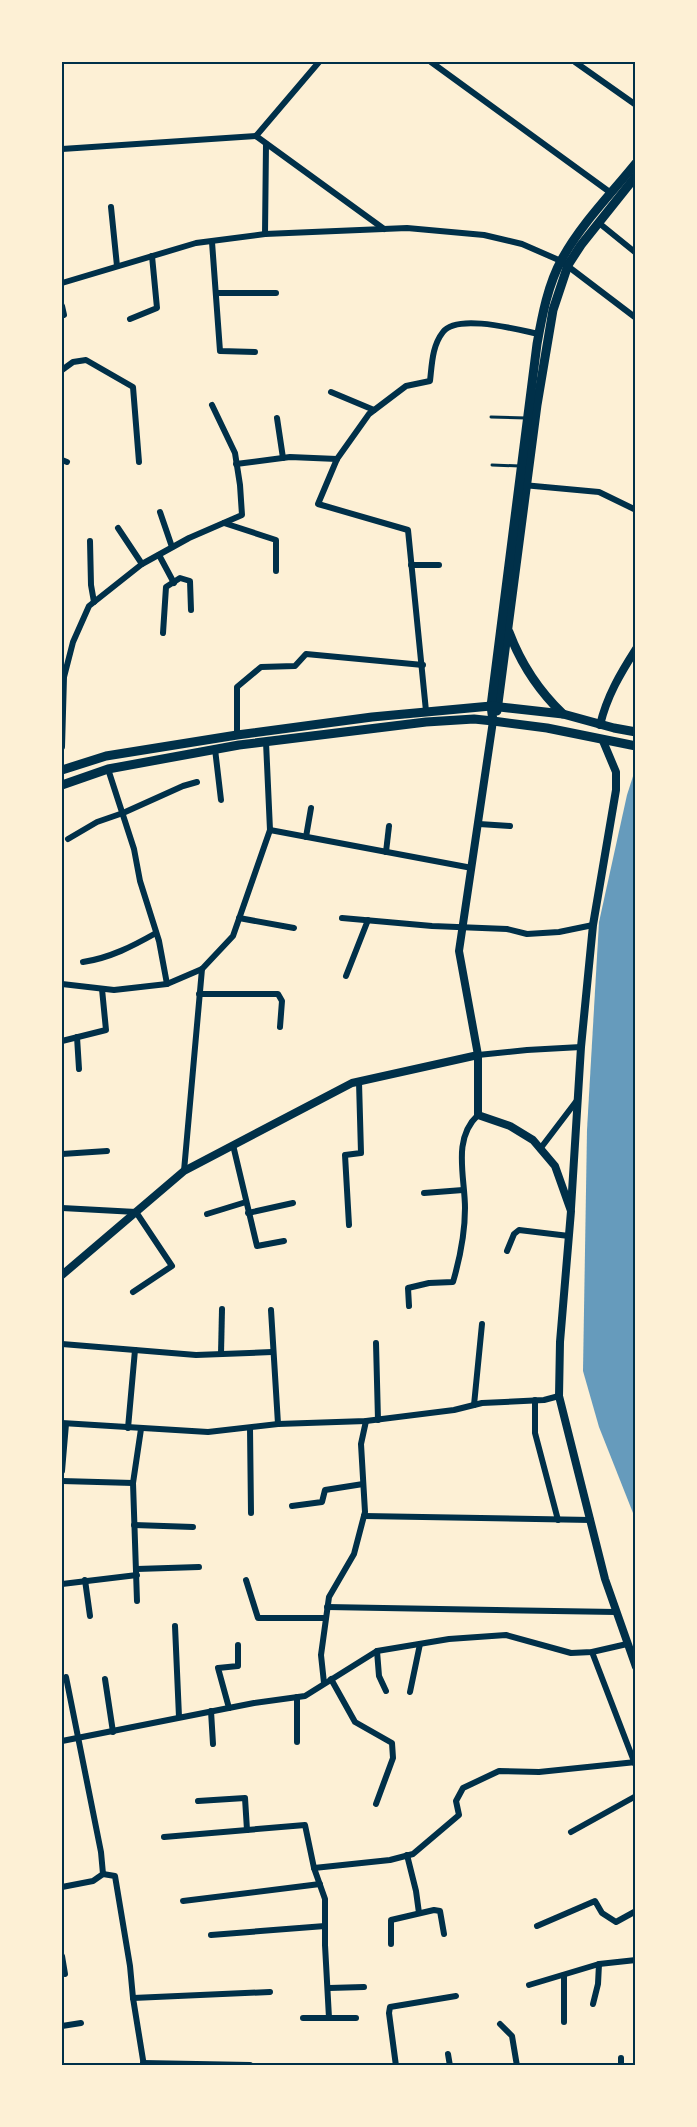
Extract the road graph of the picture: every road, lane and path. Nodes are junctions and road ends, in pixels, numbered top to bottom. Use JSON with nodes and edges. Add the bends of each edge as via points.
{"nodes":[{"id":1,"x":319,"y":62,"type":"edge"},
{"id":2,"x":431,"y":62,"type":"edge"},
{"id":3,"x":575,"y":62,"type":"edge"},
{"id":4,"x":636,"y":105,"type":"edge"},
{"id":5,"x":256,"y":136,"type":"junction"},
{"id":6,"x":266,"y":144,"type":"junction"},
{"id":7,"x":62,"y":149,"type":"edge"},
{"id":8,"x":636,"y":163,"type":"edge"},
{"id":9,"x":636,"y":176,"type":"edge"},
{"id":10,"x":611,"y":193,"type":"junction"},
{"id":11,"x":111,"y":207,"type":"dead end"},
{"id":12,"x":599,"y":223,"type":"junction"},
{"id":13,"x":384,"y":229,"type":"junction"},
{"id":14,"x":265,"y":234,"type":"junction"},
{"id":15,"x":212,"y":242,"type":"junction"},
{"id":16,"x":636,"y":253,"type":"edge"},
{"id":17,"x":152,"y":256,"type":"junction"},
{"id":18,"x":564,"y":264,"type":"junction"},
{"id":19,"x":117,"y":266,"type":"junction"},
{"id":20,"x":62,"y":283,"type":"edge"},
{"id":21,"x":216,"y":293,"type":"junction"},
{"id":22,"x":276,"y":293,"type":"dead end"},
{"id":23,"x":62,"y":306,"type":"edge"},
{"id":24,"x":64,"y":315,"type":"dead end"},
{"id":25,"x":636,"y":318,"type":"edge"},
{"id":26,"x":130,"y":319,"type":"dead end"},
{"id":27,"x":539,"y":334,"type":"junction"},
{"id":28,"x":255,"y":352,"type":"dead end"},
{"id":29,"x":62,"y":370,"type":"edge"},
{"id":30,"x":331,"y":392,"type":"dead end"},
{"id":31,"x":212,"y":405,"type":"dead end"},
{"id":32,"x":374,"y":410,"type":"junction"},
{"id":33,"x":491,"y":417,"type":"dead end"},
{"id":34,"x":277,"y":418,"type":"dead end"},
{"id":35,"x":528,"y":418,"type":"junction"},
{"id":36,"x":283,"y":458,"type":"junction"},
{"id":37,"x":337,"y":459,"type":"junction"},
{"id":38,"x":139,"y":462,"type":"dead end"},
{"id":39,"x":236,"y":464,"type":"junction"},
{"id":40,"x":492,"y":465,"type":"dead end"},
{"id":41,"x":522,"y":466,"type":"junction"},
{"id":42,"x":523,"y":485,"type":"junction"},
{"id":43,"x":636,"y":510,"type":"edge"},
{"id":44,"x":160,"y":512,"type":"dead end"},
{"id":45,"x":223,"y":523,"type":"junction"},
{"id":46,"x":118,"y":528,"type":"dead end"},
{"id":47,"x":90,"y":541,"type":"dead end"},
{"id":48,"x":172,"y":547,"type":"junction"},
{"id":49,"x":159,"y":555,"type":"junction"},
{"id":50,"x":142,"y":564,"type":"junction"},
{"id":51,"x":411,"y":565,"type":"junction"},
{"id":52,"x":439,"y":565,"type":"dead end"},
{"id":53,"x":276,"y":571,"type":"dead end"},
{"id":54,"x":174,"y":582,"type":"junction"},
{"id":55,"x":94,"y":602,"type":"junction"},
{"id":56,"x":191,"y":610,"type":"dead end"},
{"id":57,"x":508,"y":630,"type":"junction"},
{"id":58,"x":163,"y":633,"type":"dead end"},
{"id":59,"x":636,"y":649,"type":"edge"},
{"id":60,"x":423,"y":665,"type":"junction"},
{"id":61,"x":495,"y":706,"type":"junction"},
{"id":62,"x":426,"y":711,"type":"junction"},
{"id":63,"x":563,"y":714,"type":"junction"},
{"id":64,"x":62,"y":719,"type":"edge"},
{"id":65,"x":493,"y":721,"type":"junction"},
{"id":66,"x":600,"y":725,"type":"junction"},
{"id":67,"x":636,"y":732,"type":"edge"},
{"id":68,"x":237,"y":735,"type":"junction"},
{"id":69,"x":603,"y":741,"type":"junction"},
{"id":70,"x":266,"y":742,"type":"junction"},
{"id":71,"x":636,"y":746,"type":"edge"},
{"id":72,"x":62,"y":747,"type":"edge"},
{"id":73,"x":215,"y":749,"type":"junction"},
{"id":74,"x":108,"y":769,"type":"junction"},
{"id":75,"x":62,"y":770,"type":"edge"},
{"id":76,"x":197,"y":782,"type":"dead end"},
{"id":77,"x":62,"y":784,"type":"edge"},
{"id":78,"x":221,"y":800,"type":"dead end"},
{"id":79,"x":311,"y":808,"type":"dead end"},
{"id":80,"x":123,"y":813,"type":"junction"},
{"id":81,"x":479,"y":824,"type":"junction"},
{"id":82,"x":389,"y":826,"type":"dead end"},
{"id":83,"x":510,"y":826,"type":"dead end"},
{"id":84,"x":270,"y":830,"type":"junction"},
{"id":85,"x":306,"y":837,"type":"junction"},
{"id":86,"x":68,"y":839,"type":"dead end"},
{"id":87,"x":386,"y":852,"type":"junction"},
{"id":88,"x":472,"y":868,"type":"junction"},
{"id":89,"x":239,"y":918,"type":"junction"},
{"id":90,"x":342,"y":918,"type":"dead end"},
{"id":91,"x":368,"y":920,"type":"junction"},
{"id":92,"x":593,"y":925,"type":"junction"},
{"id":93,"x":463,"y":927,"type":"junction"},
{"id":94,"x":294,"y":928,"type":"dead end"},
{"id":95,"x":156,"y":933,"type":"junction"},
{"id":96,"x":83,"y":962,"type":"dead end"},
{"id":97,"x":202,"y":969,"type":"junction"},
{"id":98,"x":346,"y":976,"type":"dead end"},
{"id":99,"x":62,"y":984,"type":"edge"},
{"id":100,"x":167,"y":984,"type":"junction"},
{"id":101,"x":102,"y":989,"type":"junction"},
{"id":102,"x":199,"y":994,"type":"junction"},
{"id":103,"x":280,"y":1027,"type":"dead end"},
{"id":104,"x":77,"y":1037,"type":"junction"},
{"id":105,"x":62,"y":1041,"type":"edge"},
{"id":106,"x":581,"y":1047,"type":"junction"},
{"id":107,"x":478,"y":1055,"type":"junction"},
{"id":108,"x":79,"y":1069,"type":"dead end"},
{"id":109,"x":359,"y":1082,"type":"junction"},
{"id":110,"x":578,"y":1098,"type":"junction"},
{"id":111,"x":478,"y":1115,"type":"junction"},
{"id":112,"x":233,"y":1145,"type":"junction"},
{"id":113,"x":540,"y":1149,"type":"junction"},
{"id":114,"x":107,"y":1151,"type":"dead end"},
{"id":115,"x":62,"y":1154,"type":"edge"},
{"id":116,"x":184,"y":1171,"type":"junction"},
{"id":117,"x":463,"y":1190,"type":"junction"},
{"id":118,"x":424,"y":1193,"type":"dead end"},
{"id":119,"x":246,"y":1202,"type":"junction"},
{"id":120,"x":293,"y":1203,"type":"dead end"},
{"id":121,"x":62,"y":1208,"type":"edge"},
{"id":122,"x":571,"y":1211,"type":"junction"},
{"id":123,"x":136,"y":1212,"type":"junction"},
{"id":124,"x":248,"y":1213,"type":"junction"},
{"id":125,"x":207,"y":1214,"type":"dead end"},
{"id":126,"x":349,"y":1225,"type":"dead end"},
{"id":127,"x":569,"y":1236,"type":"junction"},
{"id":128,"x":284,"y":1241,"type":"dead end"},
{"id":129,"x":507,"y":1251,"type":"dead end"},
{"id":130,"x":62,"y":1275,"type":"edge"},
{"id":131,"x":133,"y":1292,"type":"dead end"},
{"id":132,"x":409,"y":1306,"type":"dead end"},
{"id":133,"x":222,"y":1309,"type":"dead end"},
{"id":134,"x":271,"y":1310,"type":"dead end"},
{"id":135,"x":482,"y":1324,"type":"dead end"},
{"id":136,"x":376,"y":1343,"type":"dead end"},
{"id":137,"x":62,"y":1344,"type":"edge"},
{"id":138,"x":135,"y":1350,"type":"junction"},
{"id":139,"x":272,"y":1352,"type":"junction"},
{"id":140,"x":221,"y":1354,"type":"junction"},
{"id":141,"x":559,"y":1396,"type":"junction"},
{"id":142,"x":535,"y":1400,"type":"junction"},
{"id":143,"x":474,"y":1405,"type":"junction"},
{"id":144,"x":378,"y":1420,"type":"junction"},
{"id":145,"x":366,"y":1421,"type":"junction"},
{"id":146,"x":64,"y":1423,"type":"edge"},
{"id":147,"x":278,"y":1424,"type":"junction"},
{"id":148,"x":128,"y":1428,"type":"junction"},
{"id":149,"x":250,"y":1428,"type":"junction"},
{"id":150,"x":141,"y":1429,"type":"junction"},
{"id":151,"x":62,"y":1472,"type":"edge"},
{"id":152,"x":62,"y":1481,"type":"edge"},
{"id":153,"x":133,"y":1483,"type":"junction"},
{"id":154,"x":363,"y":1484,"type":"junction"},
{"id":155,"x":292,"y":1506,"type":"dead end"},
{"id":156,"x":251,"y":1513,"type":"dead end"},
{"id":157,"x":364,"y":1516,"type":"junction"},
{"id":158,"x":558,"y":1520,"type":"junction"},
{"id":159,"x":591,"y":1521,"type":"junction"},
{"id":160,"x":134,"y":1526,"type":"junction"},
{"id":161,"x":193,"y":1527,"type":"dead end"},
{"id":162,"x":199,"y":1566,"type":"dead end"},
{"id":163,"x":137,"y":1572,"type":"junction"},
{"id":164,"x":86,"y":1580,"type":"junction"},
{"id":165,"x":246,"y":1580,"type":"dead end"},
{"id":166,"x":62,"y":1584,"type":"edge"},
{"id":167,"x":137,"y":1601,"type":"dead end"},
{"id":168,"x":327,"y":1607,"type":"junction"},
{"id":169,"x":616,"y":1612,"type":"junction"},
{"id":170,"x":90,"y":1616,"type":"dead end"},
{"id":171,"x":325,"y":1617,"type":"junction"},
{"id":172,"x":175,"y":1626,"type":"dead end"},
{"id":173,"x":420,"y":1644,"type":"junction"},
{"id":174,"x":627,"y":1644,"type":"junction"},
{"id":175,"x":238,"y":1645,"type":"dead end"},
{"id":176,"x":377,"y":1651,"type":"junction"},
{"id":177,"x":592,"y":1652,"type":"junction"},
{"id":178,"x":636,"y":1667,"type":"edge"},
{"id":179,"x":66,"y":1677,"type":"dead end"},
{"id":180,"x":105,"y":1679,"type":"dead end"},
{"id":181,"x":331,"y":1679,"type":"junction"},
{"id":182,"x":324,"y":1683,"type":"junction"},
{"id":183,"x":386,"y":1691,"type":"dead end"},
{"id":184,"x":410,"y":1692,"type":"dead end"},
{"id":185,"x":297,"y":1697,"type":"junction"},
{"id":186,"x":229,"y":1708,"type":"junction"},
{"id":187,"x":210,"y":1711,"type":"junction"},
{"id":188,"x":179,"y":1717,"type":"junction"},
{"id":189,"x":113,"y":1732,"type":"junction"},
{"id":190,"x":80,"y":1737,"type":"junction"},
{"id":191,"x":62,"y":1741,"type":"edge"},
{"id":192,"x":297,"y":1742,"type":"dead end"},
{"id":193,"x":213,"y":1744,"type":"dead end"},
{"id":194,"x":635,"y":1763,"type":"edge"},
{"id":195,"x":636,"y":1796,"type":"edge"},
{"id":196,"x":198,"y":1801,"type":"dead end"},
{"id":197,"x":376,"y":1804,"type":"dead end"},
{"id":198,"x":247,"y":1830,"type":"junction"},
{"id":199,"x":571,"y":1832,"type":"dead end"},
{"id":200,"x":164,"y":1837,"type":"dead end"},
{"id":201,"x":407,"y":1856,"type":"junction"},
{"id":202,"x":314,"y":1868,"type":"junction"},
{"id":203,"x":103,"y":1874,"type":"junction"},
{"id":204,"x":320,"y":1884,"type":"junction"},
{"id":205,"x":62,"y":1887,"type":"edge"},
{"id":206,"x":183,"y":1901,"type":"dead end"},
{"id":207,"x":636,"y":1911,"type":"edge"},
{"id":208,"x":419,"y":1913,"type":"junction"},
{"id":209,"x":326,"y":1926,"type":"junction"},
{"id":210,"x":537,"y":1926,"type":"dead end"},
{"id":211,"x":444,"y":1934,"type":"dead end"},
{"id":212,"x":211,"y":1935,"type":"dead end"},
{"id":213,"x":392,"y":1944,"type":"dead end"},
{"id":214,"x":62,"y":1956,"type":"edge"},
{"id":215,"x":636,"y":1960,"type":"edge"},
{"id":216,"x":599,"y":1964,"type":"junction"},
{"id":217,"x":65,"y":1974,"type":"dead end"},
{"id":218,"x":564,"y":1975,"type":"junction"},
{"id":219,"x":530,"y":1985,"type":"dead end"},
{"id":220,"x":364,"y":1987,"type":"dead end"},
{"id":221,"x":328,"y":1988,"type":"junction"},
{"id":222,"x":270,"y":1992,"type":"dead end"},
{"id":223,"x":456,"y":1996,"type":"dead end"},
{"id":224,"x":133,"y":1998,"type":"junction"},
{"id":225,"x":593,"y":2004,"type":"dead end"},
{"id":226,"x":303,"y":2018,"type":"dead end"},
{"id":227,"x":329,"y":2018,"type":"junction"},
{"id":228,"x":356,"y":2018,"type":"dead end"},
{"id":229,"x":564,"y":2022,"type":"dead end"},
{"id":230,"x":81,"y":2023,"type":"dead end"},
{"id":231,"x":500,"y":2024,"type":"dead end"},
{"id":232,"x":62,"y":2026,"type":"edge"},
{"id":233,"x":448,"y":2055,"type":"dead end"},
{"id":234,"x":143,"y":2064,"type":"edge"},
{"id":235,"x":249,"y":2065,"type":"edge"},
{"id":236,"x":396,"y":2066,"type":"edge"},
{"id":237,"x":450,"y":2066,"type":"edge"},
{"id":238,"x":517,"y":2066,"type":"edge"}],
"edges":[{"from":1,"to":5,"type":"street"},
{"from":2,"to":10,"type":"street"},
{"from":3,"to":4,"type":"street"},
{"from":5,"to":6,"type":"street"},
{"from":5,"to":7,"type":"street"},
{"from":6,"to":13,"type":"street"},
{"from":6,"to":14,"type":"street"},
{"from":8,"to":10,"type":"main road"},
{"from":9,"to":12,"type":"main road"},
{"from":10,"to":18,"type":"main road","via":[[574,240]]},
{"from":11,"to":19,"type":"street"},
{"from":12,"to":16,"type":"street"},
{"from":12,"to":18,"type":"main road"},
{"from":13,"to":14,"type":"street"},
{"from":13,"to":18,"type":"street","via":[[484,235],[522,244]]},
{"from":14,"to":15,"type":"street"},
{"from":15,"to":17,"type":"street"},
{"from":15,"to":21,"type":"street"},
{"from":17,"to":19,"type":"street"},
{"from":17,"to":26,"type":"street","via":[[157,308]]},
{"from":18,"to":25,"type":"street"},
{"from":18,"to":27,"type":"main road","via":[[547,300]]},
{"from":18,"to":42,"type":"main road","via":[[547,335]]},
{"from":19,"to":20,"type":"street"},
{"from":21,"to":22,"type":"street"},
{"from":21,"to":28,"type":"street","via":[[220,351]]},
{"from":23,"to":24,"type":"street"},
{"from":27,"to":32,"type":"street","via":[[489,324],[456,324],[444,330],[433,352],[430,381],[406,386]]},
{"from":27,"to":35,"type":"main road"},
{"from":29,"to":38,"type":"street","via":[[86,360],[133,387]]},
{"from":30,"to":32,"type":"street"},
{"from":31,"to":39,"type":"street","via":[[235,453]]},
{"from":32,"to":37,"type":"street"},
{"from":33,"to":35,"type":"lane"},
{"from":34,"to":36,"type":"street"},
{"from":35,"to":41,"type":"main road"},
{"from":36,"to":37,"type":"street"},
{"from":36,"to":39,"type":"street"},
{"from":37,"to":51,"type":"street","via":[[318,504],[408,530]]},
{"from":39,"to":45,"type":"street","via":[[242,515]]},
{"from":40,"to":41,"type":"lane"},
{"from":41,"to":42,"type":"main road"},
{"from":42,"to":43,"type":"street","via":[[599,492]]},
{"from":42,"to":57,"type":"main road"},
{"from":42,"to":61,"type":"main road"},
{"from":44,"to":48,"type":"street"},
{"from":45,"to":48,"type":"street"},
{"from":45,"to":53,"type":"street","via":[[276,540]]},
{"from":46,"to":50,"type":"street"},
{"from":47,"to":55,"type":"street"},
{"from":48,"to":49,"type":"street"},
{"from":49,"to":50,"type":"street"},
{"from":49,"to":54,"type":"street"},
{"from":50,"to":55,"type":"street"},
{"from":51,"to":52,"type":"street"},
{"from":51,"to":60,"type":"street"},
{"from":54,"to":56,"type":"street","via":[[180,578],[190,581]]},
{"from":54,"to":58,"type":"street","via":[[166,587]]},
{"from":55,"to":64,"type":"street","via":[[73,642],[64,677]]},
{"from":57,"to":61,"type":"main road"},
{"from":57,"to":63,"type":"main road","via":[[535,684]]},
{"from":59,"to":66,"type":"main road","via":[[615,681]]},
{"from":60,"to":62,"type":"street"},
{"from":60,"to":68,"type":"street","via":[[306,654],[295,666],[261,667],[237,687]]},
{"from":61,"to":62,"type":"main road"},
{"from":61,"to":63,"type":"main road"},
{"from":61,"to":65,"type":"main road"},
{"from":62,"to":68,"type":"main road"},
{"from":63,"to":66,"type":"main road"},
{"from":64,"to":72,"type":"street"},
{"from":65,"to":69,"type":"main road"},
{"from":65,"to":70,"type":"main road","via":[[426,722]]},
{"from":65,"to":81,"type":"street"},
{"from":66,"to":67,"type":"main road"},
{"from":68,"to":75,"type":"main road","via":[[106,756]]},
{"from":69,"to":71,"type":"main road"},
{"from":69,"to":92,"type":"street","via":[[616,772],[616,790]]},
{"from":70,"to":73,"type":"main road"},
{"from":70,"to":84,"type":"street"},
{"from":73,"to":74,"type":"main road"},
{"from":73,"to":78,"type":"street"},
{"from":74,"to":77,"type":"main road"},
{"from":74,"to":80,"type":"street"},
{"from":76,"to":80,"type":"street"},
{"from":79,"to":85,"type":"street"},
{"from":80,"to":86,"type":"street"},
{"from":80,"to":95,"type":"street"},
{"from":81,"to":83,"type":"street"},
{"from":81,"to":88,"type":"street"},
{"from":82,"to":87,"type":"street"},
{"from":84,"to":85,"type":"street"},
{"from":84,"to":89,"type":"street"},
{"from":85,"to":87,"type":"street"},
{"from":87,"to":88,"type":"street"},
{"from":88,"to":93,"type":"street"},
{"from":89,"to":94,"type":"street"},
{"from":89,"to":97,"type":"street","via":[[233,936]]},
{"from":90,"to":91,"type":"street"},
{"from":91,"to":93,"type":"street"},
{"from":91,"to":98,"type":"street"},
{"from":92,"to":93,"type":"street","via":[[527,934]]},
{"from":92,"to":106,"type":"street"},
{"from":93,"to":107,"type":"street","via":[[459,951]]},
{"from":95,"to":96,"type":"street","via":[[102,960]]},
{"from":95,"to":100,"type":"street"},
{"from":97,"to":100,"type":"street"},
{"from":97,"to":102,"type":"street"},
{"from":99,"to":101,"type":"street"},
{"from":100,"to":101,"type":"street"},
{"from":101,"to":104,"type":"street","via":[[105,1030]]},
{"from":102,"to":103,"type":"street","via":[[278,994],[282,1001]]},
{"from":102,"to":116,"type":"street"},
{"from":104,"to":105,"type":"street"},
{"from":104,"to":108,"type":"street"},
{"from":106,"to":107,"type":"street"},
{"from":106,"to":110,"type":"street"},
{"from":107,"to":109,"type":"street"},
{"from":107,"to":111,"type":"street"},
{"from":109,"to":112,"type":"street"},
{"from":109,"to":126,"type":"street","via":[[361,1153],[345,1155]]},
{"from":110,"to":113,"type":"street"},
{"from":110,"to":122,"type":"street"},
{"from":111,"to":113,"type":"street","via":[[510,1126]]},
{"from":111,"to":117,"type":"street","via":[[468,1123],[463,1141]]},
{"from":112,"to":116,"type":"street"},
{"from":112,"to":119,"type":"street"},
{"from":113,"to":122,"type":"street","via":[[555,1166]]},
{"from":114,"to":115,"type":"street"},
{"from":116,"to":123,"type":"street"},
{"from":117,"to":118,"type":"street"},
{"from":117,"to":132,"type":"street","via":[[462,1250],[453,1282],[429,1282],[408,1288]]},
{"from":119,"to":124,"type":"street"},
{"from":119,"to":125,"type":"street"},
{"from":120,"to":124,"type":"street"},
{"from":121,"to":123,"type":"street"},
{"from":122,"to":127,"type":"street"},
{"from":123,"to":130,"type":"street"},
{"from":123,"to":131,"type":"street","via":[[172,1266]]},
{"from":124,"to":128,"type":"street","via":[[257,1246]]},
{"from":127,"to":129,"type":"street","via":[[519,1230]]},
{"from":127,"to":141,"type":"street"},
{"from":133,"to":140,"type":"street"},
{"from":134,"to":139,"type":"street"},
{"from":135,"to":143,"type":"street"},
{"from":136,"to":144,"type":"street"},
{"from":137,"to":138,"type":"street"},
{"from":138,"to":140,"type":"street"},
{"from":138,"to":148,"type":"street"},
{"from":139,"to":140,"type":"street"},
{"from":139,"to":147,"type":"street"},
{"from":141,"to":142,"type":"street"},
{"from":141,"to":159,"type":"street"},
{"from":142,"to":143,"type":"street"},
{"from":142,"to":158,"type":"street","via":[[535,1433]]},
{"from":143,"to":144,"type":"street"},
{"from":144,"to":145,"type":"street"},
{"from":145,"to":147,"type":"street"},
{"from":145,"to":154,"type":"street","via":[[361,1443]]},
{"from":146,"to":148,"type":"street"},
{"from":146,"to":151,"type":"street"},
{"from":147,"to":149,"type":"street"},
{"from":148,"to":150,"type":"street"},
{"from":149,"to":150,"type":"street","via":[[208,1432]]},
{"from":149,"to":156,"type":"street"},
{"from":150,"to":153,"type":"street"},
{"from":152,"to":153,"type":"street"},
{"from":153,"to":160,"type":"street"},
{"from":154,"to":155,"type":"street","via":[[326,1490],[322,1502]]},
{"from":154,"to":157,"type":"street"},
{"from":157,"to":158,"type":"street"},
{"from":157,"to":168,"type":"street","via":[[354,1554],[328,1598]]},
{"from":158,"to":159,"type":"street"},
{"from":159,"to":169,"type":"street"},
{"from":160,"to":161,"type":"street"},
{"from":160,"to":163,"type":"street"},
{"from":162,"to":163,"type":"street"},
{"from":163,"to":164,"type":"street"},
{"from":163,"to":167,"type":"street"},
{"from":164,"to":166,"type":"street"},
{"from":164,"to":170,"type":"street"},
{"from":165,"to":171,"type":"street","via":[[258,1618]]},
{"from":168,"to":169,"type":"street"},
{"from":168,"to":171,"type":"street"},
{"from":169,"to":174,"type":"street"},
{"from":171,"to":182,"type":"street","via":[[321,1655]]},
{"from":172,"to":188,"type":"street"},
{"from":173,"to":176,"type":"street"},
{"from":173,"to":177,"type":"street","via":[[506,1635],[571,1653]]},
{"from":173,"to":184,"type":"street"},
{"from":174,"to":177,"type":"street"},
{"from":174,"to":178,"type":"street"},
{"from":175,"to":186,"type":"street","via":[[238,1666],[218,1668]]},
{"from":176,"to":181,"type":"street"},
{"from":176,"to":183,"type":"street","via":[[379,1676]]},
{"from":177,"to":194,"type":"street"},
{"from":179,"to":190,"type":"street"},
{"from":180,"to":189,"type":"street"},
{"from":181,"to":182,"type":"street"},
{"from":181,"to":197,"type":"street","via":[[355,1722],[392,1743],[393,1758]]},
{"from":182,"to":185,"type":"street"},
{"from":185,"to":186,"type":"street"},
{"from":185,"to":192,"type":"street"},
{"from":186,"to":187,"type":"street"},
{"from":187,"to":188,"type":"street"},
{"from":187,"to":193,"type":"street"},
{"from":188,"to":189,"type":"street"},
{"from":189,"to":190,"type":"street"},
{"from":190,"to":191,"type":"street"},
{"from":190,"to":203,"type":"street"},
{"from":194,"to":201,"type":"street","via":[[538,1772],[499,1771],[463,1788],[456,1801],[459,1815]]},
{"from":195,"to":199,"type":"street"},
{"from":196,"to":198,"type":"street","via":[[245,1798]]},
{"from":198,"to":200,"type":"street"},
{"from":198,"to":202,"type":"street","via":[[305,1825]]},
{"from":201,"to":202,"type":"street"},
{"from":201,"to":208,"type":"street"},
{"from":202,"to":204,"type":"street"},
{"from":203,"to":205,"type":"street","via":[[93,1881]]},
{"from":203,"to":224,"type":"street","via":[[115,1876]]},
{"from":204,"to":206,"type":"street"},
{"from":204,"to":209,"type":"street","via":[[326,1899]]},
{"from":207,"to":210,"type":"street","via":[[616,1922],[602,1912],[595,1900]]},
{"from":208,"to":211,"type":"street","via":[[440,1911]]},
{"from":208,"to":213,"type":"street","via":[[391,1920]]},
{"from":209,"to":212,"type":"street"},
{"from":209,"to":221,"type":"street"},
{"from":214,"to":217,"type":"street"},
{"from":215,"to":216,"type":"street"},
{"from":216,"to":218,"type":"street"},
{"from":216,"to":225,"type":"street"},
{"from":218,"to":219,"type":"street"},
{"from":218,"to":229,"type":"street"},
{"from":220,"to":221,"type":"street"},
{"from":221,"to":227,"type":"street"},
{"from":222,"to":224,"type":"street"},
{"from":223,"to":236,"type":"street","via":[[390,2007]]},
{"from":224,"to":234,"type":"street"},
{"from":226,"to":227,"type":"street"},
{"from":227,"to":228,"type":"street"},
{"from":230,"to":232,"type":"street"},
{"from":231,"to":238,"type":"street","via":[[512,2036]]},
{"from":233,"to":237,"type":"street"},
{"from":234,"to":235,"type":"street"}]}
